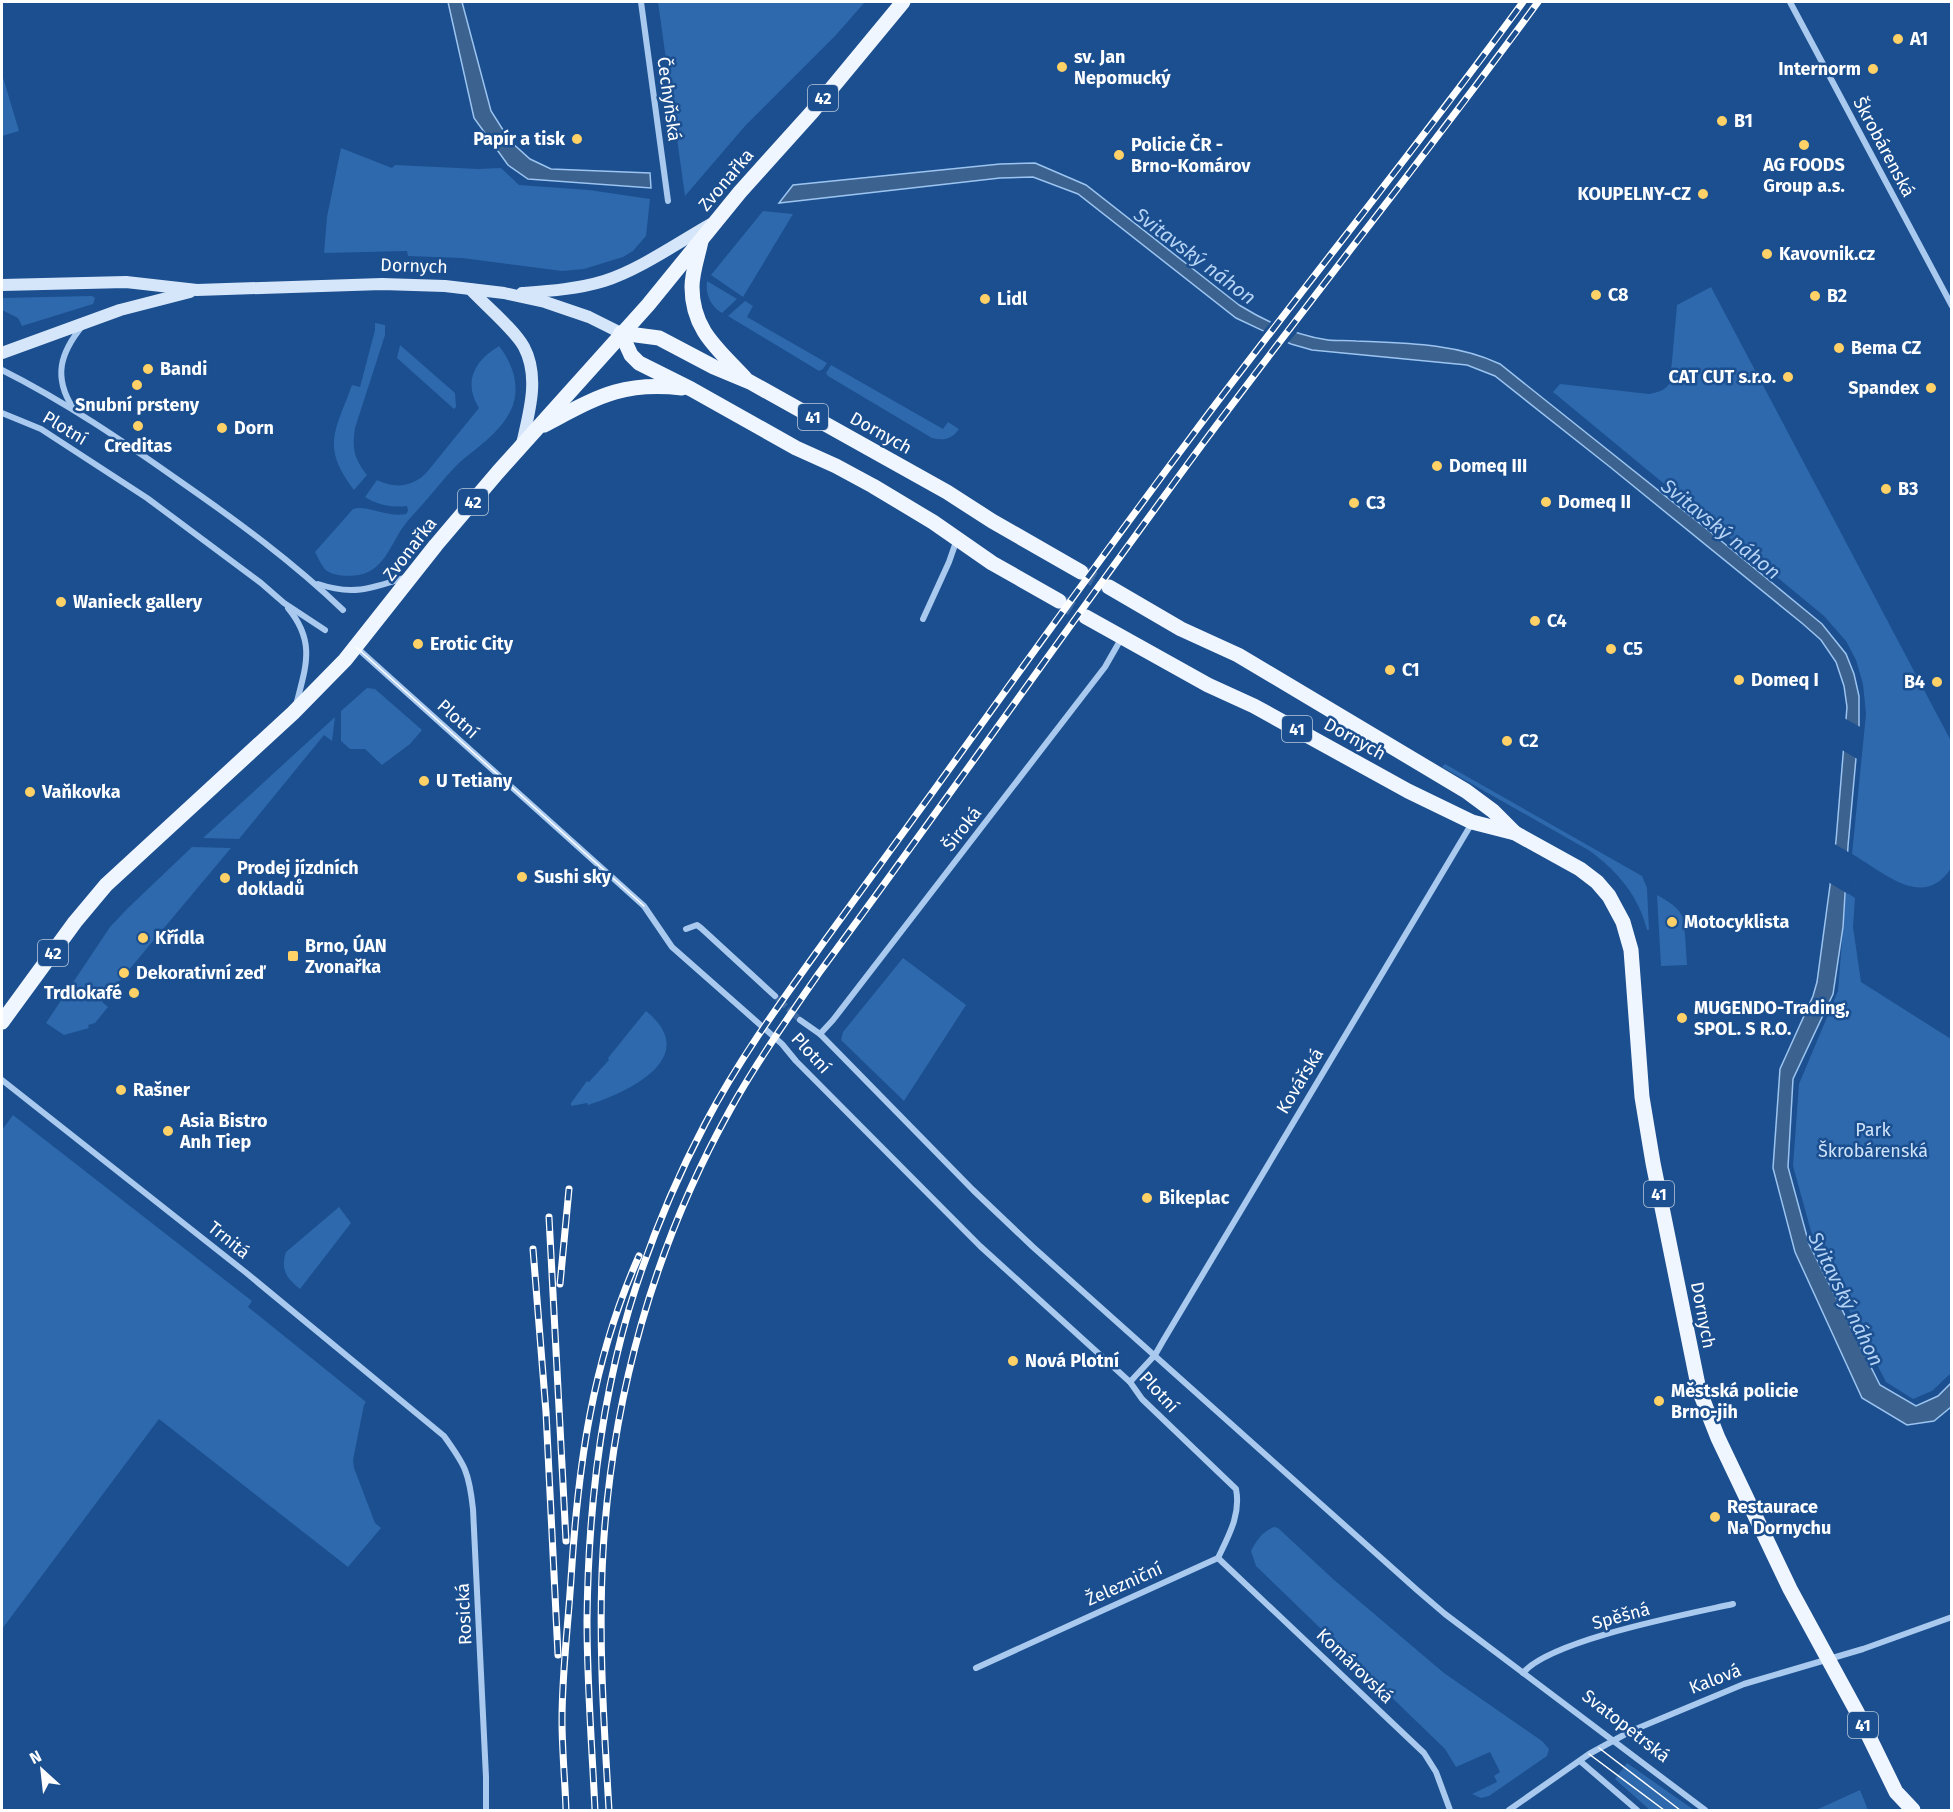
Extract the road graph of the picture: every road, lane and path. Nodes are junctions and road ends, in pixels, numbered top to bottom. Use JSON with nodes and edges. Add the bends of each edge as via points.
{"nodes":[{"id":1,"x":641,"y":2,"type":"edge"},
{"id":2,"x":903,"y":2,"type":"edge"},
{"id":3,"x":1790,"y":2,"type":"edge"},
{"id":4,"x":668,"y":201,"type":"dead end"},
{"id":5,"x":716,"y":222,"type":"junction"},
{"id":6,"x":702,"y":238,"type":"junction"},
{"id":7,"x":2,"y":285,"type":"edge"},
{"id":8,"x":470,"y":289,"type":"junction"},
{"id":9,"x":197,"y":290,"type":"junction"},
{"id":10,"x":509,"y":294,"type":"junction"},
{"id":11,"x":1952,"y":306,"type":"edge"},
{"id":12,"x":86,"y":322,"type":"junction"},
{"id":13,"x":621,"y":333,"type":"junction"},
{"id":14,"x":2,"y":353,"type":"edge"},
{"id":15,"x":2,"y":370,"type":"edge"},
{"id":16,"x":750,"y":382,"type":"junction"},
{"id":17,"x":692,"y":389,"type":"junction"},
{"id":18,"x":75,"y":411,"type":"junction"},
{"id":19,"x":2,"y":413,"type":"edge"},
{"id":20,"x":533,"y":431,"type":"junction"},
{"id":21,"x":522,"y":444,"type":"junction"},
{"id":22,"x":957,"y":539,"type":"junction"},
{"id":23,"x":1081,"y":572,"type":"tunnel mouth"},
{"id":24,"x":414,"y":574,"type":"junction"},
{"id":25,"x":315,"y":583,"type":"junction"},
{"id":26,"x":1109,"y":587,"type":"tunnel mouth"},
{"id":27,"x":1059,"y":601,"type":"tunnel mouth"},
{"id":28,"x":284,"y":603,"type":"junction"},
{"id":29,"x":343,"y":610,"type":"dead end"},
{"id":30,"x":1086,"y":617,"type":"tunnel mouth"},
{"id":31,"x":923,"y":619,"type":"dead end"},
{"id":32,"x":325,"y":630,"type":"dead end"},
{"id":33,"x":1122,"y":638,"type":"junction"},
{"id":34,"x":356,"y":647,"type":"junction"},
{"id":35,"x":293,"y":713,"type":"junction"},
{"id":36,"x":1472,"y":822,"type":"junction"},
{"id":37,"x":1515,"y":833,"type":"junction"},
{"id":38,"x":686,"y":929,"type":"dead end"},
{"id":39,"x":775,"y":996,"type":"tunnel mouth"},
{"id":40,"x":800,"y":1020,"type":"tunnel mouth"},
{"id":41,"x":2,"y":1023,"type":"edge"},
{"id":42,"x":820,"y":1034,"type":"junction"},
{"id":43,"x":2,"y":1080,"type":"edge"},
{"id":44,"x":1155,"y":1355,"type":"junction"},
{"id":45,"x":1130,"y":1383,"type":"junction"},
{"id":46,"x":435,"y":1429,"type":"joint"},
{"id":47,"x":1218,"y":1557,"type":"junction"},
{"id":48,"x":1733,"y":1604,"type":"dead end"},
{"id":49,"x":1952,"y":1617,"type":"edge"},
{"id":50,"x":1827,"y":1659,"type":"junction"},
{"id":51,"x":976,"y":1668,"type":"dead end"},
{"id":52,"x":1523,"y":1673,"type":"junction"},
{"id":53,"x":1612,"y":1741,"type":"junction"},
{"id":54,"x":1580,"y":1761,"type":"junction"},
{"id":55,"x":1896,"y":1792,"type":"junction"},
{"id":56,"x":486,"y":1810,"type":"edge"},
{"id":57,"x":1450,"y":1810,"type":"edge"},
{"id":58,"x":1509,"y":1810,"type":"edge"},
{"id":59,"x":1637,"y":1810,"type":"edge"},
{"id":60,"x":1705,"y":1810,"type":"edge"},
{"id":61,"x":1897,"y":1810,"type":"edge"},
{"id":62,"x":1913,"y":1810,"type":"edge"}],
"edges":[{"from":1,"to":4,"type":"street","name":"Čechyňská"},
{"from":2,"to":5,"type":"main road","name":"Zvonařka","number":"42"},
{"from":3,"to":11,"type":"street","name":"Škrobárenská"},
{"from":5,"to":6,"type":"main road","name":"Zvonařka","number":"42"},
{"from":5,"to":10,"type":"main road","via":[[606,280],[580,287]]},
{"from":6,"to":13,"type":"main road","name":"Zvonařka","number":"42"},
{"from":6,"to":16,"type":"main road","via":[[692,285],[694,312],[703,332]]},
{"from":7,"to":9,"type":"main road","name":"Dornych","via":[[126,282]]},
{"from":8,"to":9,"type":"main road","name":"Dornych","via":[[382,284]]},
{"from":8,"to":10,"type":"main road","name":"Dornych"},
{"from":8,"to":21,"type":"main road","via":[[524,346],[531,365],[532,396]]},
{"from":9,"to":12,"type":"main road","name":"Dornych"},
{"from":10,"to":13,"type":"main road","name":"Dornych","via":[[578,313]]},
{"from":12,"to":14,"type":"main road","name":"Dornych"},
{"from":12,"to":18,"type":"street","name":"Plotní","via":[[70,341],[62,367],[63,390]]},
{"from":13,"to":16,"type":"main road","name":"Dornych","number":"41","via":[[659,338],[714,368]]},
{"from":13,"to":17,"type":"main road","number":"41","via":[[639,363]]},
{"from":13,"to":20,"type":"main road","name":"Zvonařka","number":"42"},
{"from":15,"to":18,"type":"street","name":"Plotní"},
{"from":16,"to":23,"type":"main road","name":"Dornych","number":"41"},
{"from":17,"to":20,"type":"main road","via":[[628,387]]},
{"from":17,"to":22,"type":"main road","number":"41","via":[[836,466]]},
{"from":18,"to":25,"type":"street","name":"Plotní","via":[[193,490]]},
{"from":19,"to":28,"type":"street","name":"Plotní","via":[[41,429],[147,498]]},
{"from":20,"to":21,"type":"main road","name":"Zvonařka","number":"42"},
{"from":21,"to":24,"type":"main road","name":"Zvonařka","number":"42"},
{"from":22,"to":27,"type":"main road","number":"41"},
{"from":22,"to":31,"type":"street"},
{"from":24,"to":25,"type":"street","name":"Plotní","via":[[364,590],[342,591]]},
{"from":24,"to":34,"type":"main road","name":"Zvonařka","number":"42"},
{"from":25,"to":29,"type":"street","name":"Plotní"},
{"from":26,"to":37,"type":"main road","name":"Dornych","number":"41","via":[[1181,629],[1238,655],[1466,791]]},
{"from":28,"to":32,"type":"street","name":"Plotní"},
{"from":28,"to":35,"type":"street","name":"Plotní","via":[[298,620],[307,641],[305,671]]},
{"from":30,"to":33,"type":"main road","name":"Dornych","number":"41"},
{"from":33,"to":36,"type":"main road","name":"Dornych","number":"41"},
{"from":33,"to":42,"type":"street","name":"Široká","via":[[1105,667]]},
{"from":34,"to":35,"type":"main road","name":"Zvonařka","number":"42"},
{"from":34,"to":45,"type":"street","name":"Plotní","via":[[644,906],[672,947],[783,1044],[980,1246]]},
{"from":35,"to":41,"type":"main road","name":"Zvonařka","number":"42","via":[[106,885]]},
{"from":36,"to":37,"type":"main road","name":"Dornych","number":"41"},
{"from":36,"to":44,"type":"street","name":"Kovářská"},
{"from":37,"to":50,"type":"main road","name":"Dornych","number":"41","via":[[1590,876],[1609,896],[1623,922],[1632,958],[1645,1119],[1699,1390],[1718,1438]]},
{"from":38,"to":39,"type":"street","via":[[697,925],[701,928]]},
{"from":40,"to":42,"type":"street","name":"Plotní"},
{"from":42,"to":44,"type":"street","name":"Plotní","via":[[973,1190]]},
{"from":43,"to":46,"type":"street","name":"Trnitá","via":[[244,1271]]},
{"from":44,"to":45,"type":"street","name":"Kovářská"},
{"from":44,"to":52,"type":"street","name":"Plotní","via":[[1417,1590]]},
{"from":45,"to":47,"type":"street","name":"Plotní","via":[[1236,1489],[1234,1526]]},
{"from":46,"to":56,"type":"street","name":"Rosická","via":[[444,1436],[470,1479]]},
{"from":47,"to":51,"type":"street","name":"Železniční"},
{"from":47,"to":57,"type":"street","name":"Komárovská","via":[[1424,1753],[1436,1772]]},
{"from":48,"to":52,"type":"street","name":"Spěšná","via":[[1566,1648],[1529,1666]]},
{"from":49,"to":50,"type":"street","name":"Kalová"},
{"from":50,"to":53,"type":"street","name":"Kalová","via":[[1744,1684]]},
{"from":50,"to":55,"type":"main road","name":"Dornych","number":"41"},
{"from":52,"to":53,"type":"street","name":"Svatopetrská"},
{"from":53,"to":54,"type":"street","name":"Kalová"},
{"from":53,"to":60,"type":"street","name":"Svatopetrská"},
{"from":54,"to":58,"type":"street","name":"Kalová"},
{"from":54,"to":59,"type":"street"},
{"from":55,"to":61,"type":"main road","number":"41"},
{"from":55,"to":62,"type":"main road","name":"Dornych","number":"41"}]}
